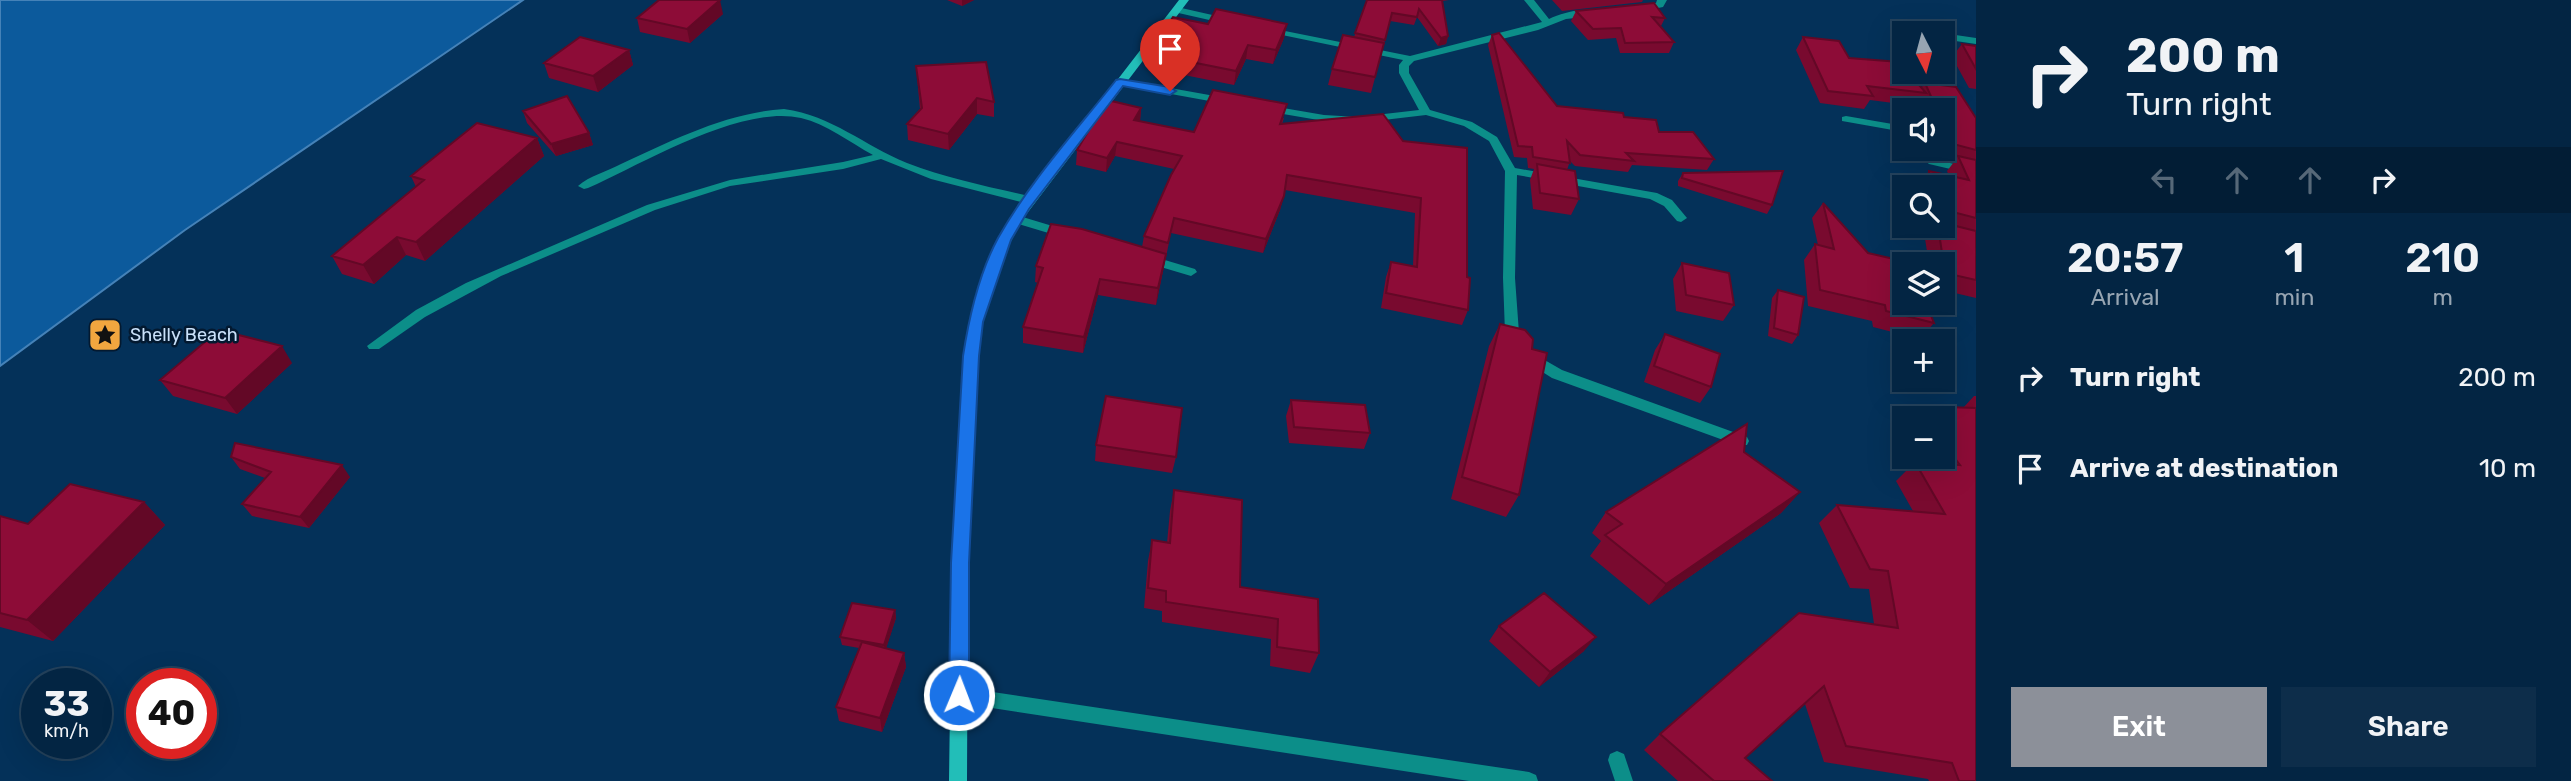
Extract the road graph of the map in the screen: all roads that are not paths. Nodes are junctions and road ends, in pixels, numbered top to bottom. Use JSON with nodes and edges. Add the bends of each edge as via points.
{"nodes":[{"id":1,"x":1529,"y":0,"type":"edge"},
{"id":2,"x":1662,"y":0,"type":"edge"},
{"id":3,"x":1180,"y":5,"type":"edge"},
{"id":4,"x":1629,"y":10,"type":"edge"},
{"id":5,"x":1602,"y":12,"type":"edge"},
{"id":6,"x":1547,"y":22,"type":"junction"},
{"id":7,"x":1242,"y":24,"type":"edge"},
{"id":8,"x":1255,"y":26,"type":"edge"},
{"id":9,"x":1955,"y":38,"type":"edge"},
{"id":10,"x":1976,"y":41,"type":"edge"},
{"id":11,"x":1410,"y":59,"type":"junction"},
{"id":12,"x":1120,"y":82,"type":"junction"},
{"id":13,"x":1235,"y":102,"type":"edge"},
{"id":14,"x":1248,"y":105,"type":"edge"},
{"id":15,"x":1426,"y":112,"type":"junction"},
{"id":16,"x":1846,"y":119,"type":"dead end"},
{"id":17,"x":1892,"y":127,"type":"edge"},
{"id":18,"x":881,"y":156,"type":"junction"},
{"id":19,"x":1932,"y":161,"type":"edge"},
{"id":20,"x":1511,"y":171,"type":"junction"},
{"id":21,"x":1976,"y":172,"type":"edge"},
{"id":22,"x":584,"y":186,"type":"dead end"},
{"id":23,"x":1029,"y":200,"type":"junction"},
{"id":24,"x":1681,"y":218,"type":"dead end"},
{"id":25,"x":1016,"y":219,"type":"junction"},
{"id":26,"x":1078,"y":238,"type":"edge"},
{"id":27,"x":1141,"y":257,"type":"edge"},
{"id":28,"x":1191,"y":272,"type":"dead end"},
{"id":29,"x":373,"y":346,"type":"dead end"},
{"id":30,"x":1742,"y":441,"type":"edge"},
{"id":31,"x":959,"y":695,"type":"junction"},
{"id":32,"x":1617,"y":760,"type":"dead end"},
{"id":33,"x":958,"y":781,"type":"edge"},
{"id":34,"x":1529,"y":781,"type":"edge"},
{"id":35,"x":1624,"y":781,"type":"edge"}],
"edges":[{"from":1,"to":6,"type":"street"},
{"from":2,"to":4,"type":"street","via":[[1655,7]]},
{"from":3,"to":7,"type":"street"},
{"from":3,"to":12,"type":"street"},
{"from":5,"to":6,"type":"street"},
{"from":6,"to":11,"type":"street"},
{"from":8,"to":11,"type":"street"},
{"from":9,"to":10,"type":"street"},
{"from":11,"to":15,"type":"street","via":[[1404,65],[1405,73]]},
{"from":12,"to":13,"type":"street"},
{"from":12,"to":23,"type":"street"},
{"from":14,"to":15,"type":"street","via":[[1358,120]]},
{"from":15,"to":20,"type":"street","via":[[1468,124],[1493,139]]},
{"from":16,"to":17,"type":"street"},
{"from":18,"to":22,"type":"street","via":[[819,118],[763,114],[683,142]]},
{"from":18,"to":23,"type":"street"},
{"from":18,"to":29,"type":"street","via":[[840,168],[732,182],[649,208],[475,285],[414,317]]},
{"from":19,"to":21,"type":"street"},
{"from":20,"to":24,"type":"street","via":[[1653,196],[1668,203]]},
{"from":20,"to":30,"type":"street","via":[[1512,333],[1524,354],[1557,374]]},
{"from":23,"to":25,"type":"street"},
{"from":25,"to":26,"type":"street"},
{"from":25,"to":31,"type":"street","via":[[994,263],[971,356],[960,563]]},
{"from":27,"to":28,"type":"street"},
{"from":31,"to":33,"type":"street"},
{"from":31,"to":34,"type":"street"},
{"from":32,"to":35,"type":"street"}]}
